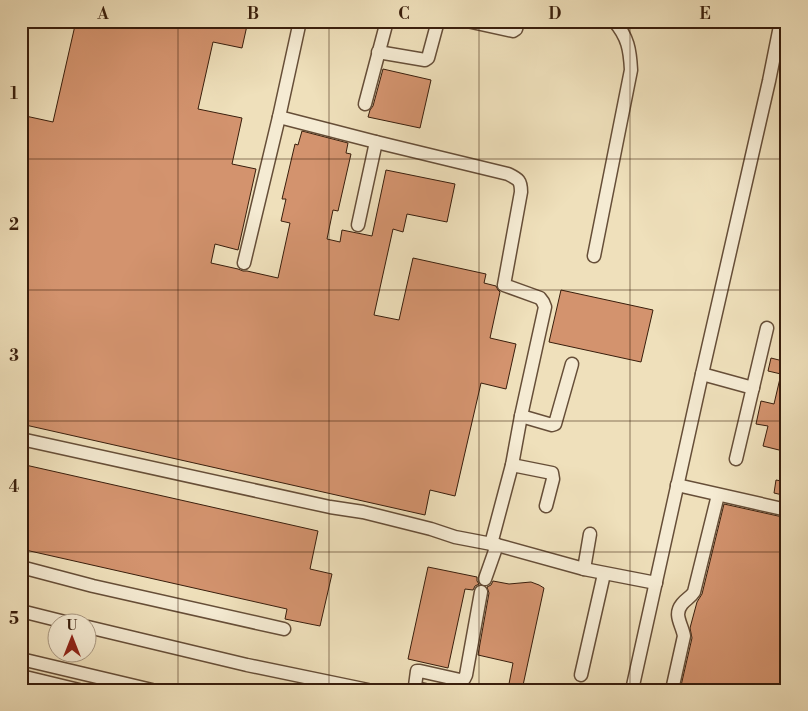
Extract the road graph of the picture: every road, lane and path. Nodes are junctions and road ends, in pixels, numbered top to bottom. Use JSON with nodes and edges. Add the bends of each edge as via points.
{"nodes":[{"id":1,"x":300,"y":21,"type":"edge"},
{"id":2,"x":387,"y":21,"type":"edge"},
{"id":3,"x":438,"y":21,"type":"edge"},
{"id":4,"x":467,"y":21,"type":"edge"},
{"id":5,"x":518,"y":21,"type":"edge"},
{"id":6,"x":614,"y":21,"type":"edge"},
{"id":7,"x":781,"y":21,"type":"edge"},
{"id":8,"x":378,"y":52,"type":"junction"},
{"id":9,"x":365,"y":104,"type":"dead end"},
{"id":10,"x":279,"y":118,"type":"junction"},
{"id":11,"x":376,"y":142,"type":"junction"},
{"id":12,"x":358,"y":225,"type":"dead end"},
{"id":13,"x":594,"y":256,"type":"dead end"},
{"id":14,"x":244,"y":262,"type":"dead end"},
{"id":15,"x":767,"y":328,"type":"dead end"},
{"id":16,"x":572,"y":364,"type":"dead end"},
{"id":17,"x":702,"y":374,"type":"junction"},
{"id":18,"x":753,"y":388,"type":"junction"},
{"id":19,"x":521,"y":416,"type":"junction"},
{"id":20,"x":21,"y":439,"type":"edge"},
{"id":21,"x":736,"y":459,"type":"dead end"},
{"id":22,"x":512,"y":465,"type":"junction"},
{"id":23,"x":677,"y":485,"type":"junction"},
{"id":24,"x":718,"y":495,"type":"junction"},
{"id":25,"x":546,"y":506,"type":"dead end"},
{"id":26,"x":787,"y":510,"type":"edge"},
{"id":27,"x":590,"y":534,"type":"dead end"},
{"id":28,"x":494,"y":545,"type":"junction"},
{"id":29,"x":21,"y":567,"type":"edge"},
{"id":30,"x":584,"y":569,"type":"junction"},
{"id":31,"x":604,"y":574,"type":"junction"},
{"id":32,"x":485,"y":579,"type":"dead end"},
{"id":33,"x":656,"y":583,"type":"junction"},
{"id":34,"x":481,"y":592,"type":"dead end"},
{"id":35,"x":21,"y":611,"type":"edge"},
{"id":36,"x":48,"y":618,"type":"edge"},
{"id":37,"x":98,"y":629,"type":"edge"},
{"id":38,"x":284,"y":629,"type":"dead end"},
{"id":39,"x":21,"y":659,"type":"edge"},
{"id":40,"x":581,"y":675,"type":"dead end"},
{"id":41,"x":21,"y":676,"type":"edge"},
{"id":42,"x":79,"y":690,"type":"edge"},
{"id":43,"x":152,"y":690,"type":"edge"},
{"id":44,"x":368,"y":690,"type":"edge"},
{"id":45,"x":425,"y":690,"type":"edge"},
{"id":46,"x":632,"y":690,"type":"edge"},
{"id":47,"x":672,"y":690,"type":"edge"}],
"edges":[{"from":1,"to":10,"type":"street"},
{"from":2,"to":8,"type":"street"},
{"from":3,"to":8,"type":"street","via":[[425,60]]},
{"from":4,"to":5,"type":"street","via":[[513,31]]},
{"from":6,"to":13,"type":"street","via":[[627,40],[631,70]]},
{"from":7,"to":17,"type":"street","via":[[770,82]]},
{"from":8,"to":9,"type":"street"},
{"from":10,"to":11,"type":"street"},
{"from":10,"to":14,"type":"street"},
{"from":11,"to":12,"type":"street"},
{"from":11,"to":19,"type":"street","via":[[508,174],[521,185],[504,285],[540,298],[545,307]]},
{"from":15,"to":18,"type":"street"},
{"from":16,"to":19,"type":"street","via":[[555,424]]},
{"from":17,"to":18,"type":"street"},
{"from":17,"to":23,"type":"street"},
{"from":18,"to":21,"type":"street"},
{"from":19,"to":22,"type":"street"},
{"from":20,"to":28,"type":"street","via":[[363,512]]},
{"from":22,"to":25,"type":"street","via":[[552,473]]},
{"from":22,"to":28,"type":"street"},
{"from":23,"to":24,"type":"street"},
{"from":23,"to":33,"type":"street"},
{"from":24,"to":26,"type":"street"},
{"from":24,"to":47,"type":"street","via":[[694,592],[680,605],[678,612],[684,636]]},
{"from":27,"to":30,"type":"street"},
{"from":28,"to":30,"type":"street"},
{"from":28,"to":32,"type":"street"},
{"from":29,"to":38,"type":"street"},
{"from":30,"to":31,"type":"street"},
{"from":31,"to":33,"type":"street"},
{"from":31,"to":40,"type":"street"},
{"from":33,"to":46,"type":"street"},
{"from":34,"to":45,"type":"street","via":[[464,679],[417,671],[415,686]]},
{"from":35,"to":36,"type":"street"},
{"from":37,"to":44,"type":"street"},
{"from":39,"to":43,"type":"street"},
{"from":41,"to":42,"type":"street"}]}
